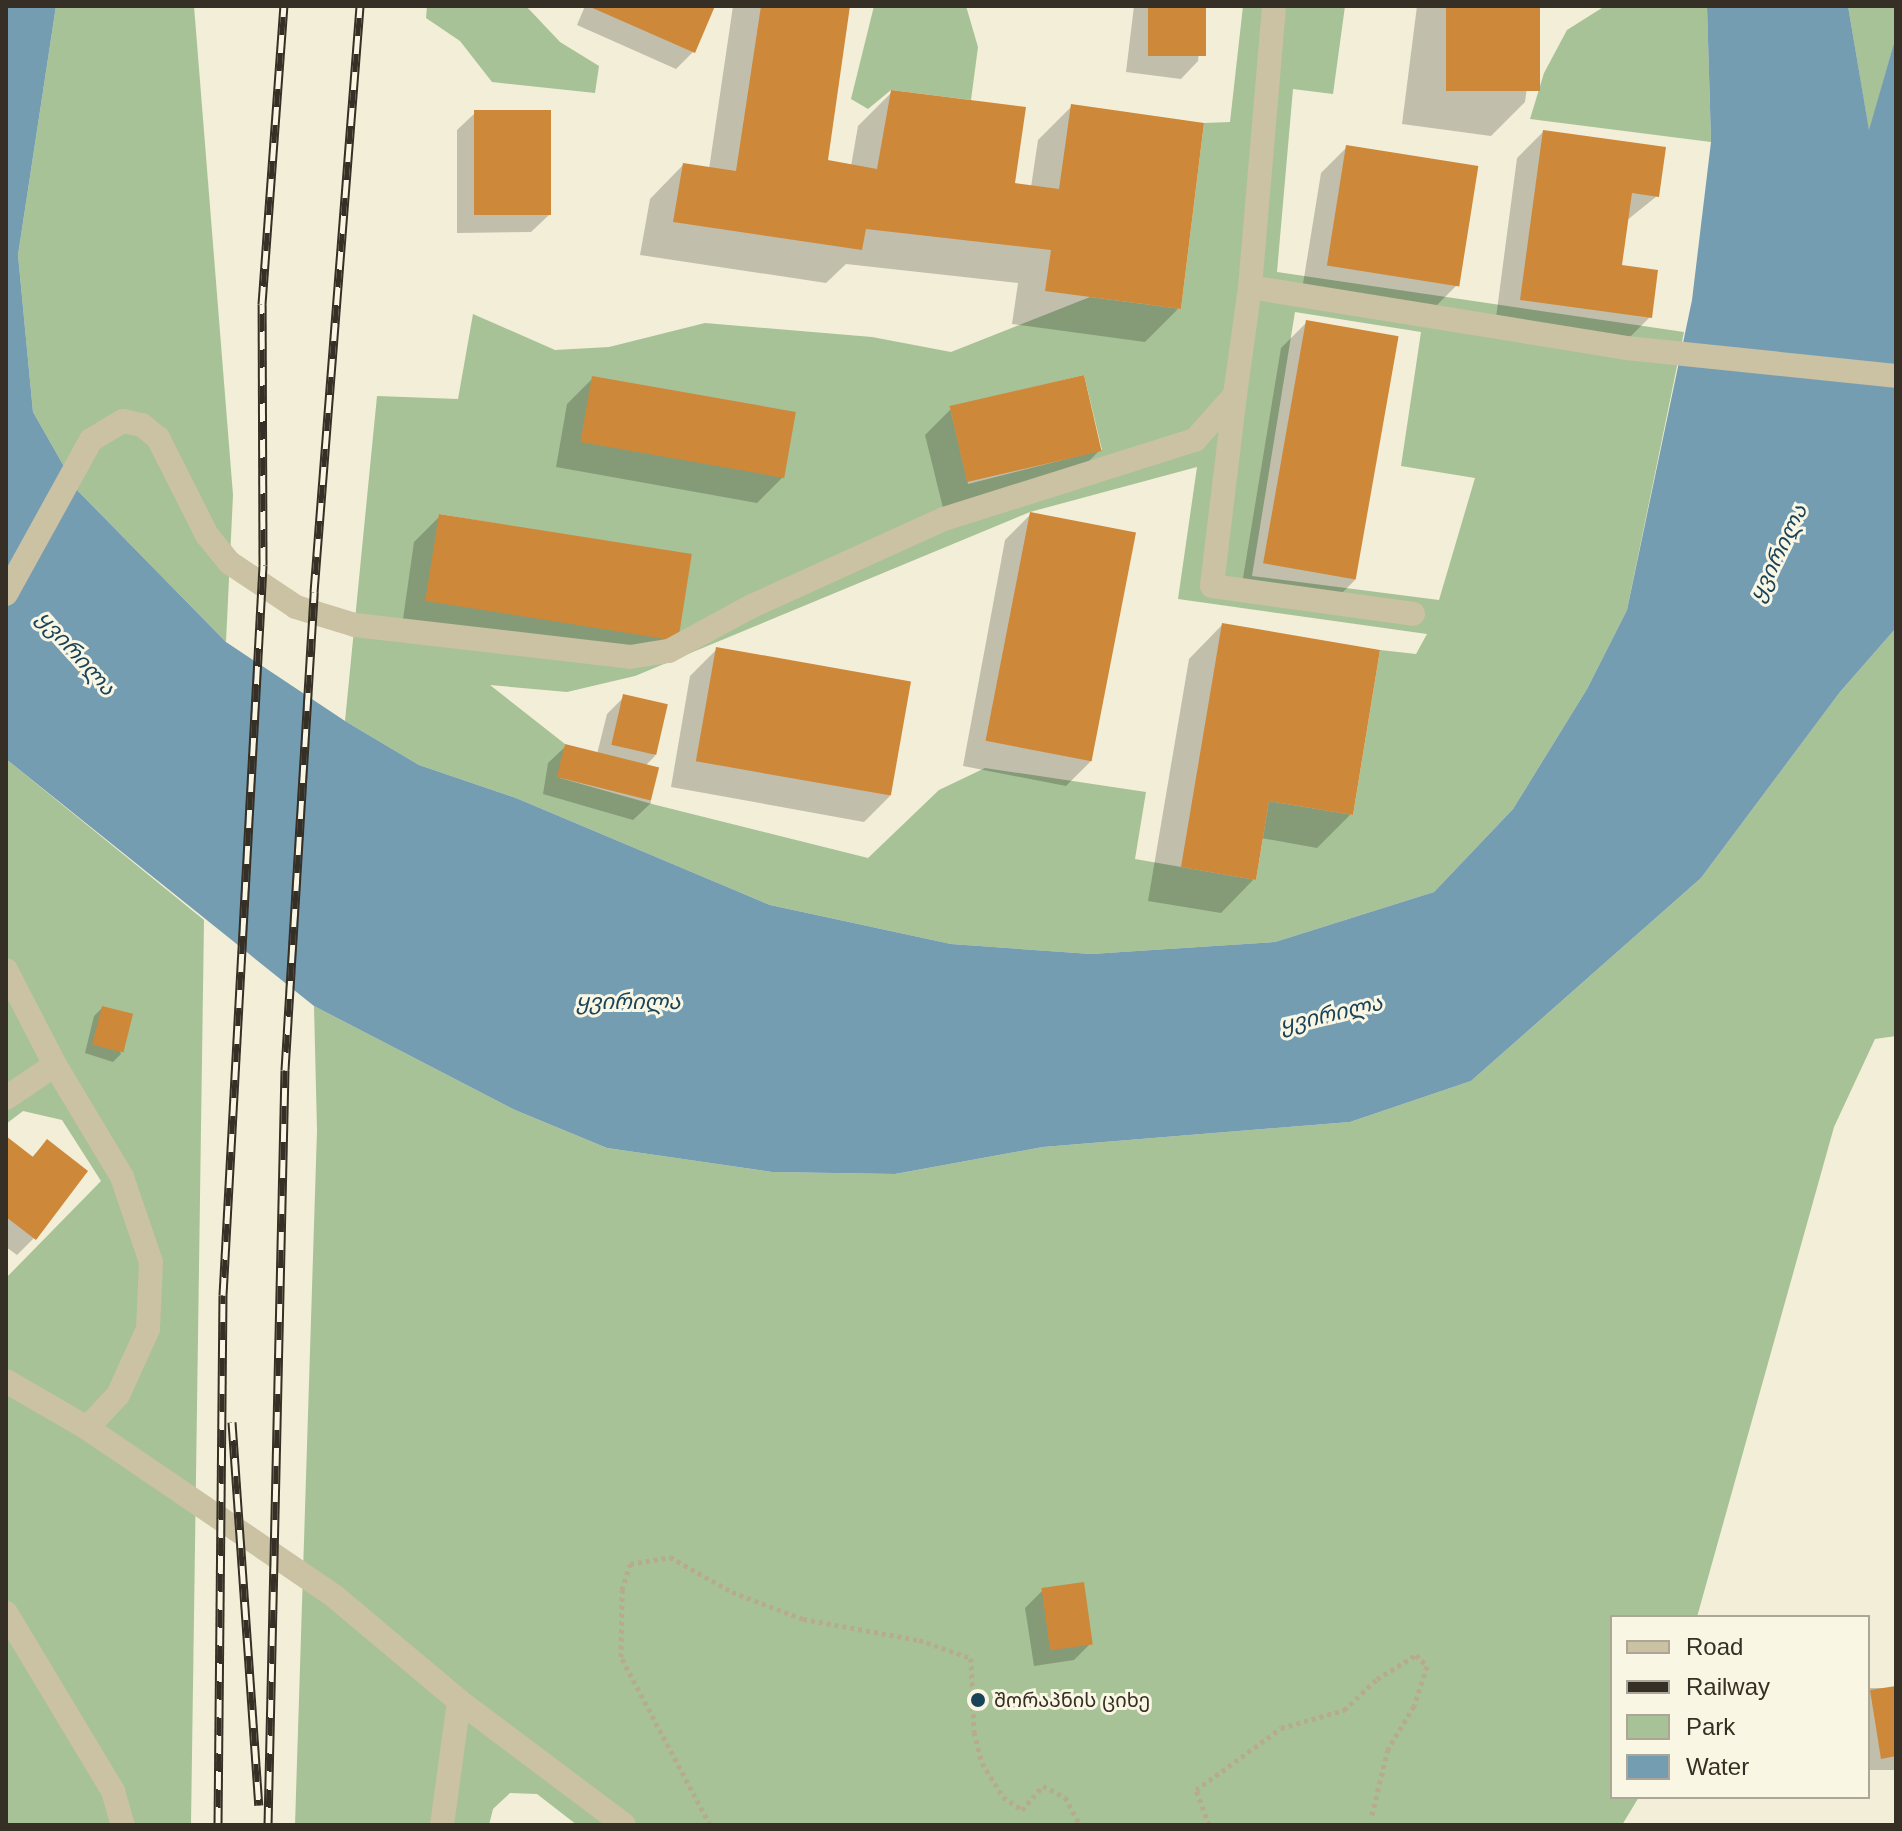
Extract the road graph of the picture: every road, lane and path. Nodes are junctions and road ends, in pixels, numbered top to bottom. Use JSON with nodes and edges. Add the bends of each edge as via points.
{"nodes":[{"id":1,"x":1274,"y":6,"type":"edge"},
{"id":2,"x":1250,"y":287,"type":"junction"},
{"id":3,"x":1896,"y":376,"type":"edge"},
{"id":4,"x":1235,"y":395,"type":"junction"},
{"id":5,"x":6,"y":594,"type":"edge"},
{"id":6,"x":1413,"y":614,"type":"dead end"},
{"id":7,"x":6,"y":970,"type":"edge"},
{"id":8,"x":55,"y":1065,"type":"junction"},
{"id":9,"x":6,"y":1098,"type":"edge"},
{"id":10,"x":6,"y":1381,"type":"edge"},
{"id":11,"x":87,"y":1428,"type":"junction"},
{"id":12,"x":6,"y":1613,"type":"edge"},
{"id":13,"x":459,"y":1701,"type":"junction"},
{"id":14,"x":1371,"y":1819,"type":"dead end"},
{"id":15,"x":123,"y":1825,"type":"edge"},
{"id":16,"x":442,"y":1825,"type":"edge"},
{"id":17,"x":624,"y":1825,"type":"edge"},
{"id":18,"x":710,"y":1825,"type":"edge"},
{"id":19,"x":1080,"y":1825,"type":"edge"},
{"id":20,"x":1209,"y":1825,"type":"edge"}],
"edges":[{"from":1,"to":2,"type":"street"},
{"from":2,"to":3,"type":"street","via":[[1626,348]]},
{"from":2,"to":4,"type":"street"},
{"from":4,"to":5,"type":"street","via":[[1195,440],[944,519],[752,606],[669,651],[630,657],[355,625],[296,607],[230,563],[207,535],[158,438],[142,425],[123,421],[91,440]]},
{"from":4,"to":6,"type":"street","via":[[1212,586]]},
{"from":7,"to":8,"type":"street"},
{"from":8,"to":9,"type":"street"},
{"from":8,"to":11,"type":"street","via":[[122,1177],[151,1262],[148,1329],[118,1395]]},
{"from":10,"to":11,"type":"street"},
{"from":11,"to":13,"type":"street","via":[[334,1596]]},
{"from":12,"to":15,"type":"street","via":[[113,1791]]},
{"from":13,"to":16,"type":"street"},
{"from":13,"to":17,"type":"street"},
{"from":14,"to":20,"type":"path","via":[[1388,1749],[1414,1706],[1427,1666],[1416,1655],[1377,1679],[1344,1710],[1281,1728],[1196,1790]]},
{"from":18,"to":19,"type":"path","via":[[621,1657],[622,1590],[630,1564],[670,1557],[732,1592],[803,1619],[919,1640],[971,1658],[974,1732],[982,1763],[1003,1797],[1022,1810],[1043,1786],[1065,1797]]}]}
